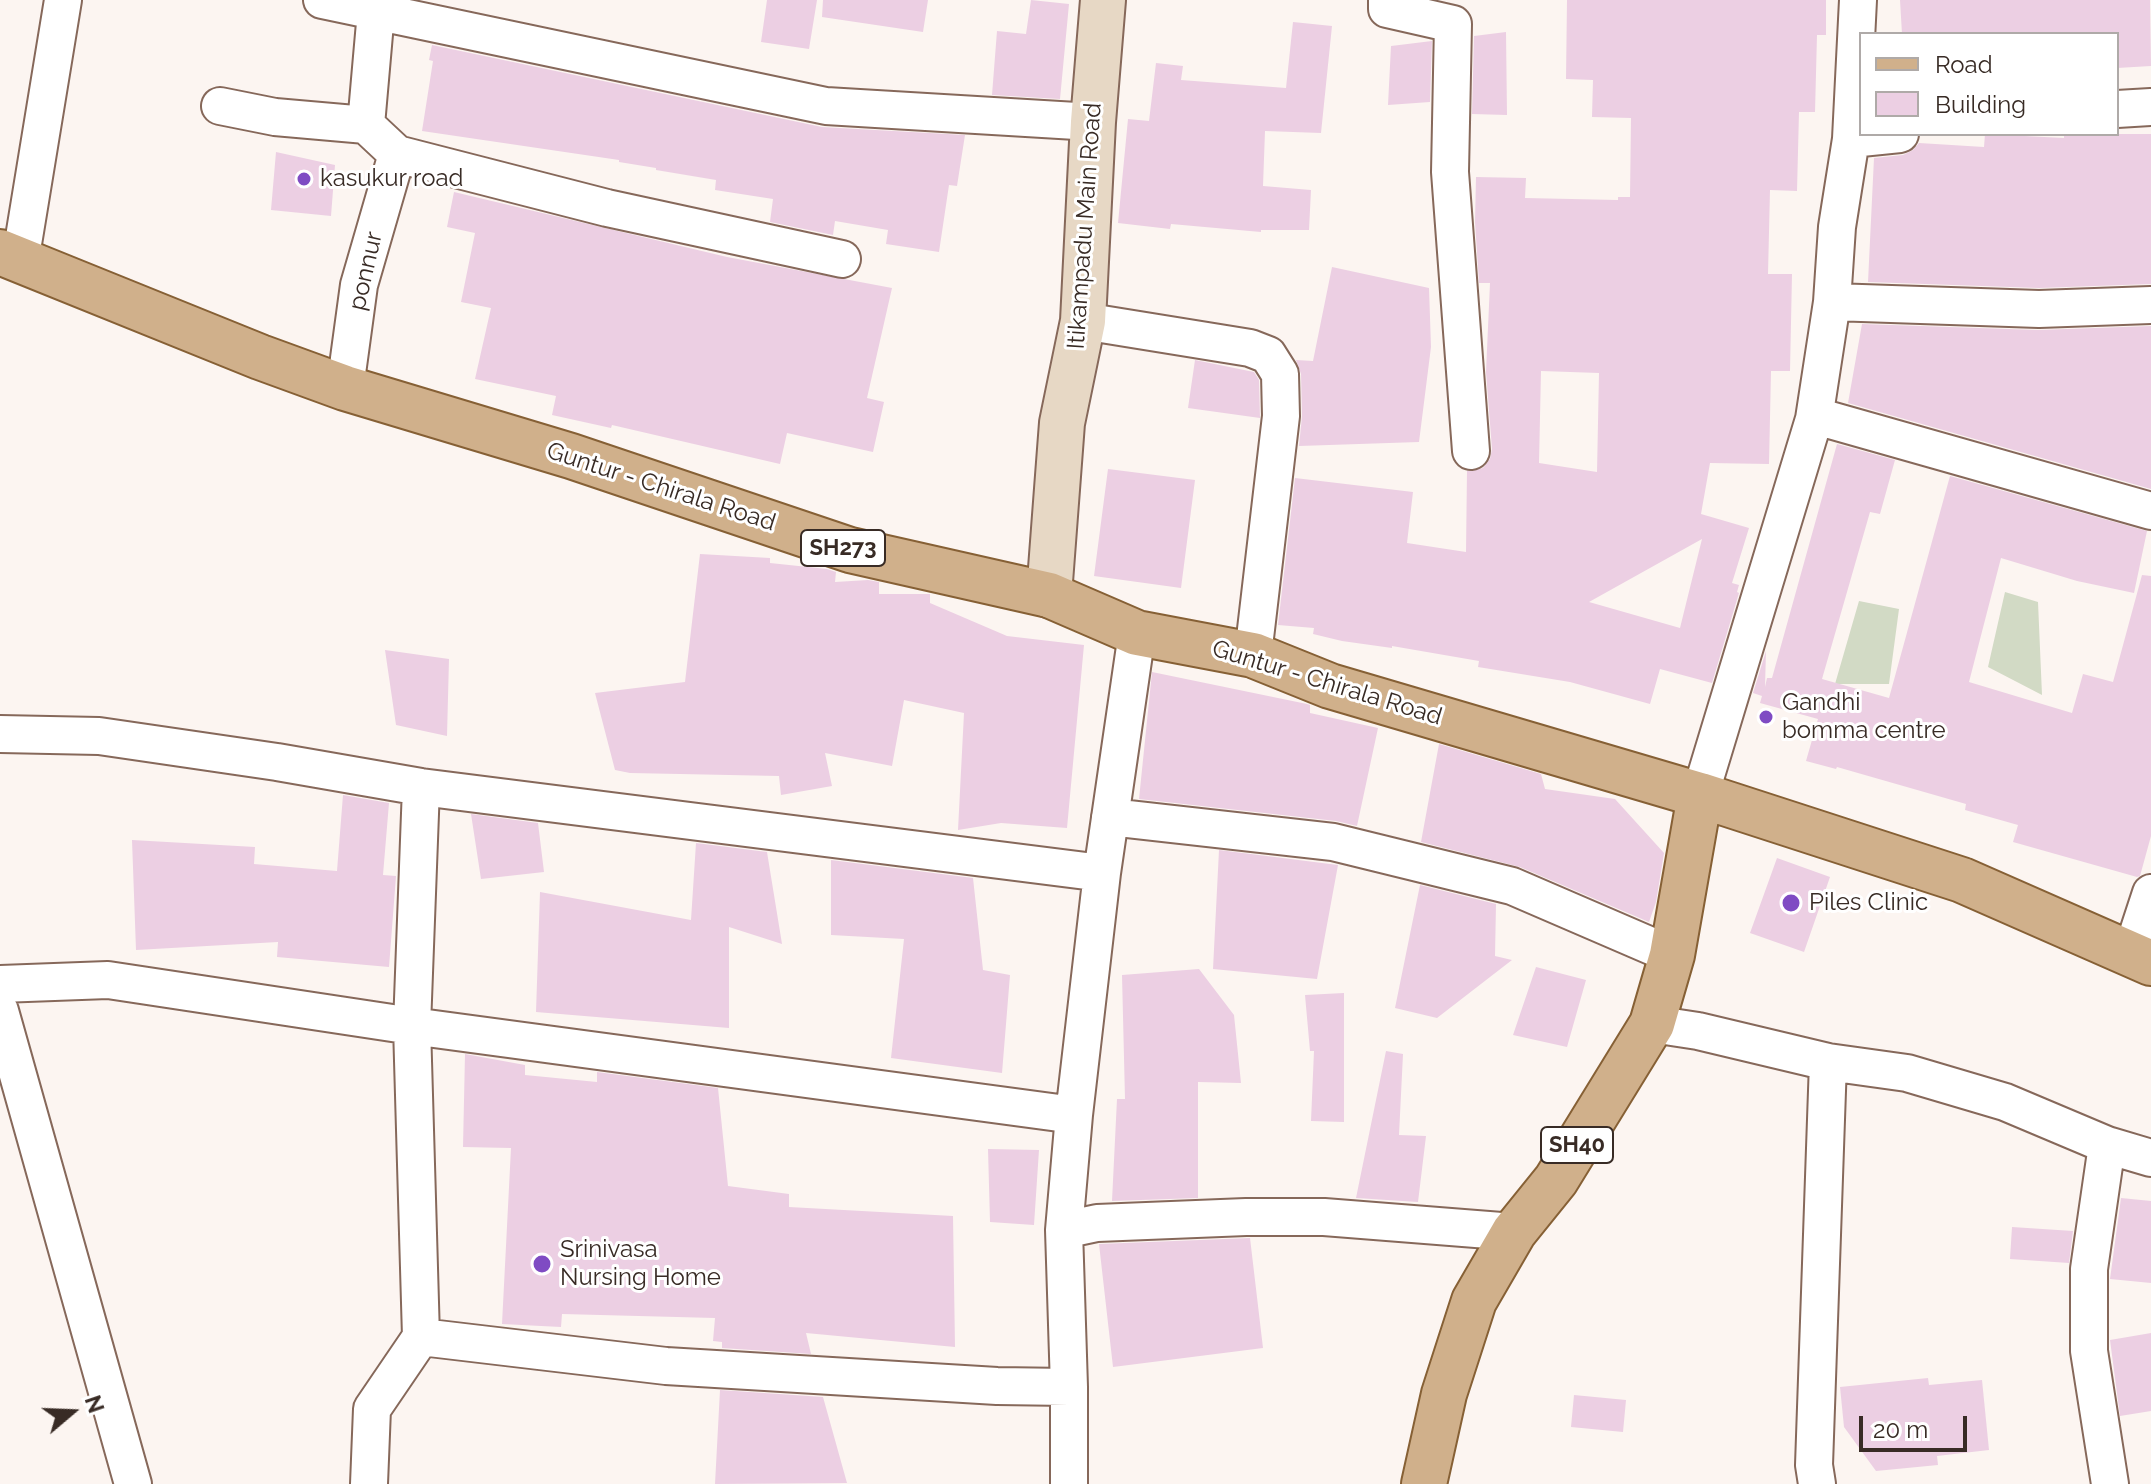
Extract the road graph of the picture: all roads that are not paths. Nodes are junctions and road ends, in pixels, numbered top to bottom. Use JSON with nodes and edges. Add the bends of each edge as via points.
{"nodes":[{"id":1,"x":63,"y":0,"type":"edge"},
{"id":2,"x":322,"y":0,"type":"edge"},
{"id":3,"x":1103,"y":0,"type":"edge"},
{"id":4,"x":1387,"y":0,"type":"edge"},
{"id":5,"x":1858,"y":0,"type":"edge"},
{"id":6,"x":377,"y":6,"type":"edge"},
{"id":7,"x":220,"y":106,"type":"dead end"},
{"id":8,"x":2151,"y":107,"type":"edge"},
{"id":9,"x":2119,"y":109,"type":"edge"},
{"id":10,"x":1093,"y":122,"type":"junction"},
{"id":11,"x":366,"y":125,"type":"junction"},
{"id":12,"x":1880,"y":136,"type":"edge"},
{"id":13,"x":1851,"y":139,"type":"junction"},
{"id":14,"x":397,"y":154,"type":"junction"},
{"id":15,"x":10,"y":257,"type":"edge"},
{"id":16,"x":842,"y":259,"type":"dead end"},
{"id":17,"x":1832,"y":302,"type":"junction"},
{"id":18,"x":2151,"y":305,"type":"edge"},
{"id":19,"x":1083,"y":321,"type":"junction"},
{"id":20,"x":345,"y":388,"type":"junction"},
{"id":21,"x":1814,"y":419,"type":"junction"},
{"id":22,"x":1471,"y":451,"type":"dead end"},
{"id":23,"x":2151,"y":511,"type":"edge"},
{"id":24,"x":1049,"y":595,"type":"junction"},
{"id":25,"x":1137,"y":633,"type":"junction"},
{"id":26,"x":1253,"y":655,"type":"junction"},
{"id":27,"x":0,"y":734,"type":"edge"},
{"id":28,"x":421,"y":787,"type":"junction"},
{"id":29,"x":1700,"y":795,"type":"junction"},
{"id":30,"x":1110,"y":817,"type":"junction"},
{"id":31,"x":1102,"y":873,"type":"junction"},
{"id":32,"x":2151,"y":893,"type":"edge"},
{"id":33,"x":1672,"y":955,"type":"junction"},
{"id":34,"x":2141,"y":958,"type":"edge"},
{"id":35,"x":0,"y":984,"type":"edge"},
{"id":36,"x":0,"y":1011,"type":"edge"},
{"id":37,"x":1652,"y":1024,"type":"junction"},
{"id":38,"x":412,"y":1026,"type":"junction"},
{"id":39,"x":1828,"y":1062,"type":"junction"},
{"id":40,"x":1074,"y":1115,"type":"junction"},
{"id":41,"x":2107,"y":1145,"type":"junction"},
{"id":42,"x":2151,"y":1158,"type":"edge"},
{"id":43,"x":1064,"y":1230,"type":"junction"},
{"id":44,"x":1514,"y":1232,"type":"junction"},
{"id":45,"x":421,"y":1337,"type":"junction"},
{"id":46,"x":1069,"y":1387,"type":"junction"},
{"id":47,"x":133,"y":1484,"type":"edge"},
{"id":48,"x":369,"y":1484,"type":"edge"},
{"id":49,"x":1069,"y":1484,"type":"edge"},
{"id":50,"x":1424,"y":1484,"type":"edge"},
{"id":51,"x":1817,"y":1484,"type":"edge"},
{"id":52,"x":2110,"y":1484,"type":"edge"}],
"edges":[{"from":1,"to":15,"type":"street"},
{"from":2,"to":6,"type":"street"},
{"from":3,"to":10,"type":"street","name":"Itikampadu Main Road"},
{"from":4,"to":22,"type":"street","via":[[1387,9],[1453,24],[1450,172]]},
{"from":5,"to":13,"type":"street"},
{"from":6,"to":10,"type":"street","via":[[826,106]]},
{"from":6,"to":11,"type":"street"},
{"from":7,"to":11,"type":"street"},
{"from":8,"to":9,"type":"street"},
{"from":10,"to":19,"type":"street","name":"Itikampadu Main Road"},
{"from":11,"to":14,"type":"street"},
{"from":12,"to":13,"type":"street"},
{"from":13,"to":17,"type":"street"},
{"from":14,"to":16,"type":"street","via":[[607,208]]},
{"from":14,"to":20,"type":"street","name":"ponnur","via":[[359,285]]},
{"from":15,"to":20,"type":"main road","name":"Guntur - Chirala Road","number":"SH273"},
{"from":17,"to":18,"type":"street","via":[[2039,309]]},
{"from":17,"to":21,"type":"street"},
{"from":19,"to":24,"type":"street","name":"Itikampadu Main Road","via":[[1062,423]]},
{"from":19,"to":26,"type":"street","via":[[1250,348],[1268,355],[1280,374],[1281,416]]},
{"from":20,"to":24,"type":"main road","name":"Guntur - Chirala Road","number":"SH273","via":[[571,456],[850,550]]},
{"from":21,"to":23,"type":"street"},
{"from":21,"to":29,"type":"street"},
{"from":24,"to":25,"type":"main road","name":"Guntur - Chirala Road","number":"SH273"},
{"from":25,"to":26,"type":"main road","name":"Guntur - Chirala Road","number":"SH273"},
{"from":25,"to":30,"type":"street"},
{"from":26,"to":29,"type":"main road","name":"Guntur - Chirala Road","number":"SH273","via":[[1330,686]]},
{"from":27,"to":28,"type":"street","via":[[99,736]]},
{"from":28,"to":31,"type":"street"},
{"from":28,"to":38,"type":"street"},
{"from":29,"to":33,"type":"main road","number":"SH40"},
{"from":29,"to":34,"type":"main road","name":"Guntur - Chirala Road","via":[[1962,880]]},
{"from":30,"to":31,"type":"street"},
{"from":30,"to":33,"type":"street","via":[[1333,842],[1512,886]]},
{"from":31,"to":40,"type":"street"},
{"from":32,"to":34,"type":"street"},
{"from":33,"to":37,"type":"main road","number":"SH40"},
{"from":35,"to":38,"type":"street","via":[[108,980]]},
{"from":36,"to":47,"type":"street"},
{"from":37,"to":39,"type":"street"},
{"from":37,"to":44,"type":"main road","number":"SH40","via":[[1556,1180]]},
{"from":38,"to":40,"type":"street"},
{"from":38,"to":45,"type":"street"},
{"from":39,"to":41,"type":"street","via":[[1921,1077],[2005,1102]]},
{"from":39,"to":51,"type":"street"},
{"from":40,"to":43,"type":"street"},
{"from":41,"to":42,"type":"street"},
{"from":41,"to":52,"type":"street","via":[[2089,1283],[2089,1351]]},
{"from":43,"to":44,"type":"street","via":[[1143,1220],[1324,1217]]},
{"from":43,"to":46,"type":"street"},
{"from":44,"to":50,"type":"main road","number":"SH40","via":[[1474,1301],[1444,1394]]},
{"from":45,"to":46,"type":"street","via":[[666,1366]]},
{"from":45,"to":48,"type":"street","via":[[372,1409]]},
{"from":46,"to":49,"type":"street"}]}
